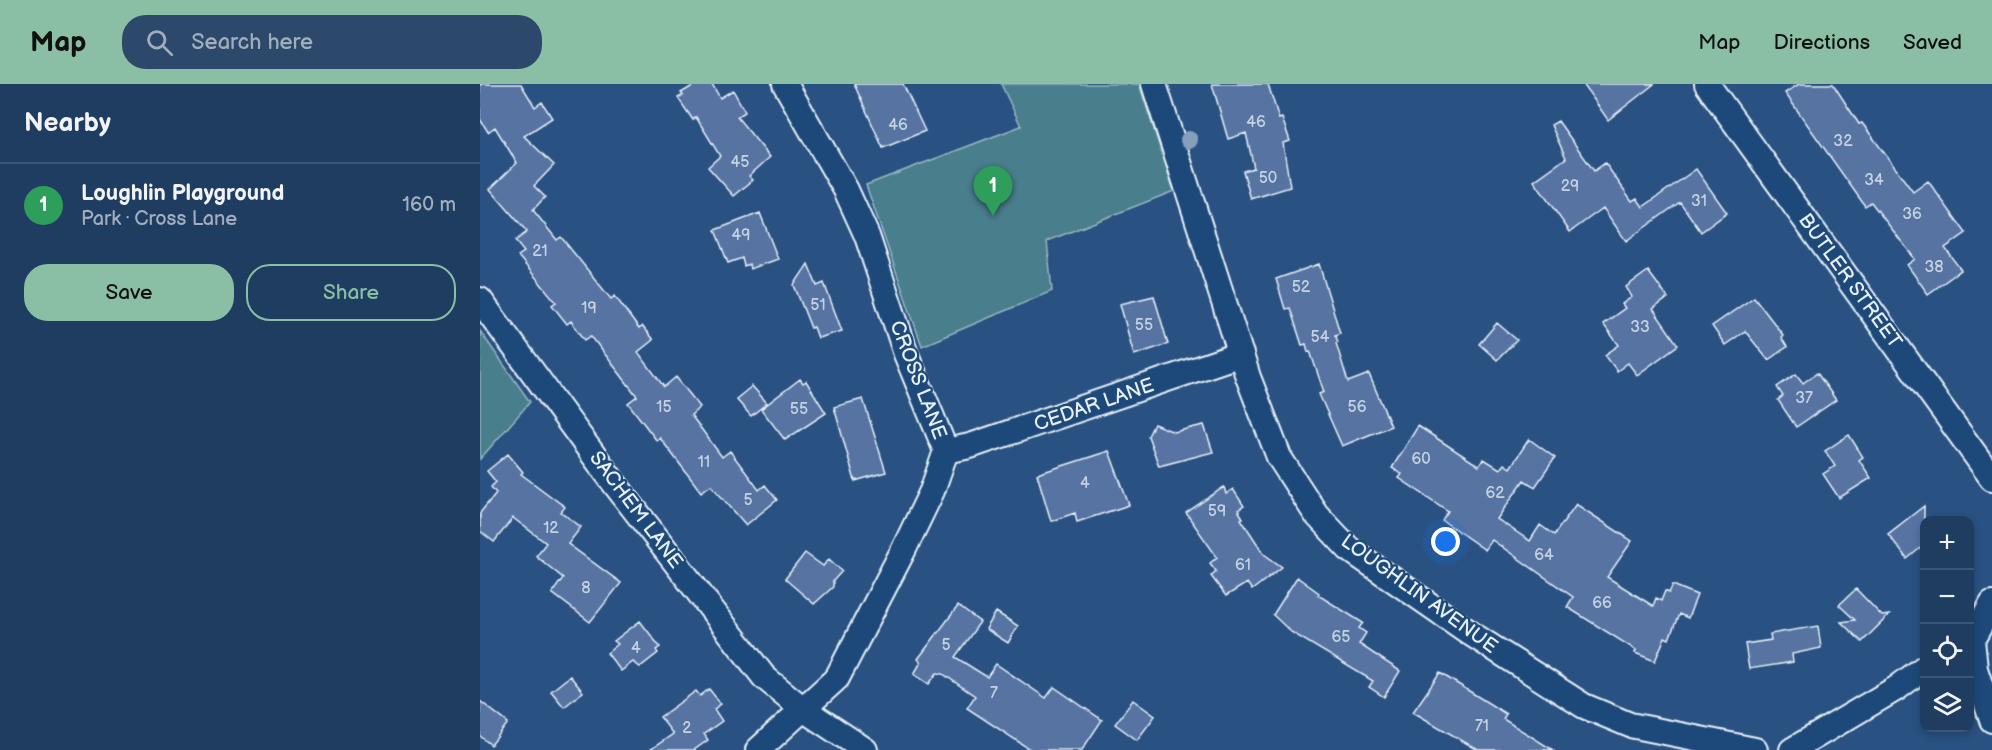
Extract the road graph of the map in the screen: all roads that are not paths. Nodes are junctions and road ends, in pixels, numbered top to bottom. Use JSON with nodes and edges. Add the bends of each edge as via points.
{"nodes":[{"id":1,"x":785,"y":84,"type":"edge"},
{"id":2,"x":1154,"y":84,"type":"edge"},
{"id":3,"x":1707,"y":84,"type":"edge"},
{"id":4,"x":480,"y":300,"type":"edge"},
{"id":5,"x":1241,"y":354,"type":"junction"},
{"id":6,"x":946,"y":451,"type":"junction"},
{"id":7,"x":1992,"y":478,"type":"edge"},
{"id":8,"x":1992,"y":604,"type":"edge"},
{"id":9,"x":1974,"y":636,"type":"edge"},
{"id":10,"x":1974,"y":662,"type":"edge"},
{"id":11,"x":1920,"y":671,"type":"edge"},
{"id":12,"x":803,"y":709,"type":"junction"},
{"id":13,"x":1992,"y":720,"type":"edge"},
{"id":14,"x":758,"y":750,"type":"edge"},
{"id":15,"x":865,"y":750,"type":"edge"},
{"id":16,"x":1755,"y":750,"type":"edge"},
{"id":17,"x":1792,"y":750,"type":"edge"}],
"edges":[{"from":1,"to":6,"type":"street","name":"CROSS LANE","via":[[842,182],[867,236],[906,354]]},
{"from":2,"to":5,"type":"street","name":"LOUGHLIN AVENUE"},
{"from":3,"to":7,"type":"street","name":"BUTLER STREET"},
{"from":4,"to":12,"type":"street","name":"SACHEM LANE","via":[[614,483],[764,677]]},
{"from":5,"to":6,"type":"street","name":"CEDAR LANE"},
{"from":5,"to":16,"type":"street","name":"LOUGHLIN AVENUE","via":[[1279,457],[1316,514],[1349,549],[1584,706],[1630,725]]},
{"from":6,"to":12,"type":"street","name":"CROSS LANE","via":[[932,491],[837,678]]},
{"from":8,"to":9,"type":"street"},
{"from":10,"to":13,"type":"street"},
{"from":11,"to":17,"type":"street"},
{"from":12,"to":14,"type":"street","name":"CROSS LANE"},
{"from":12,"to":15,"type":"street","name":"SACHEM LANE"}]}
